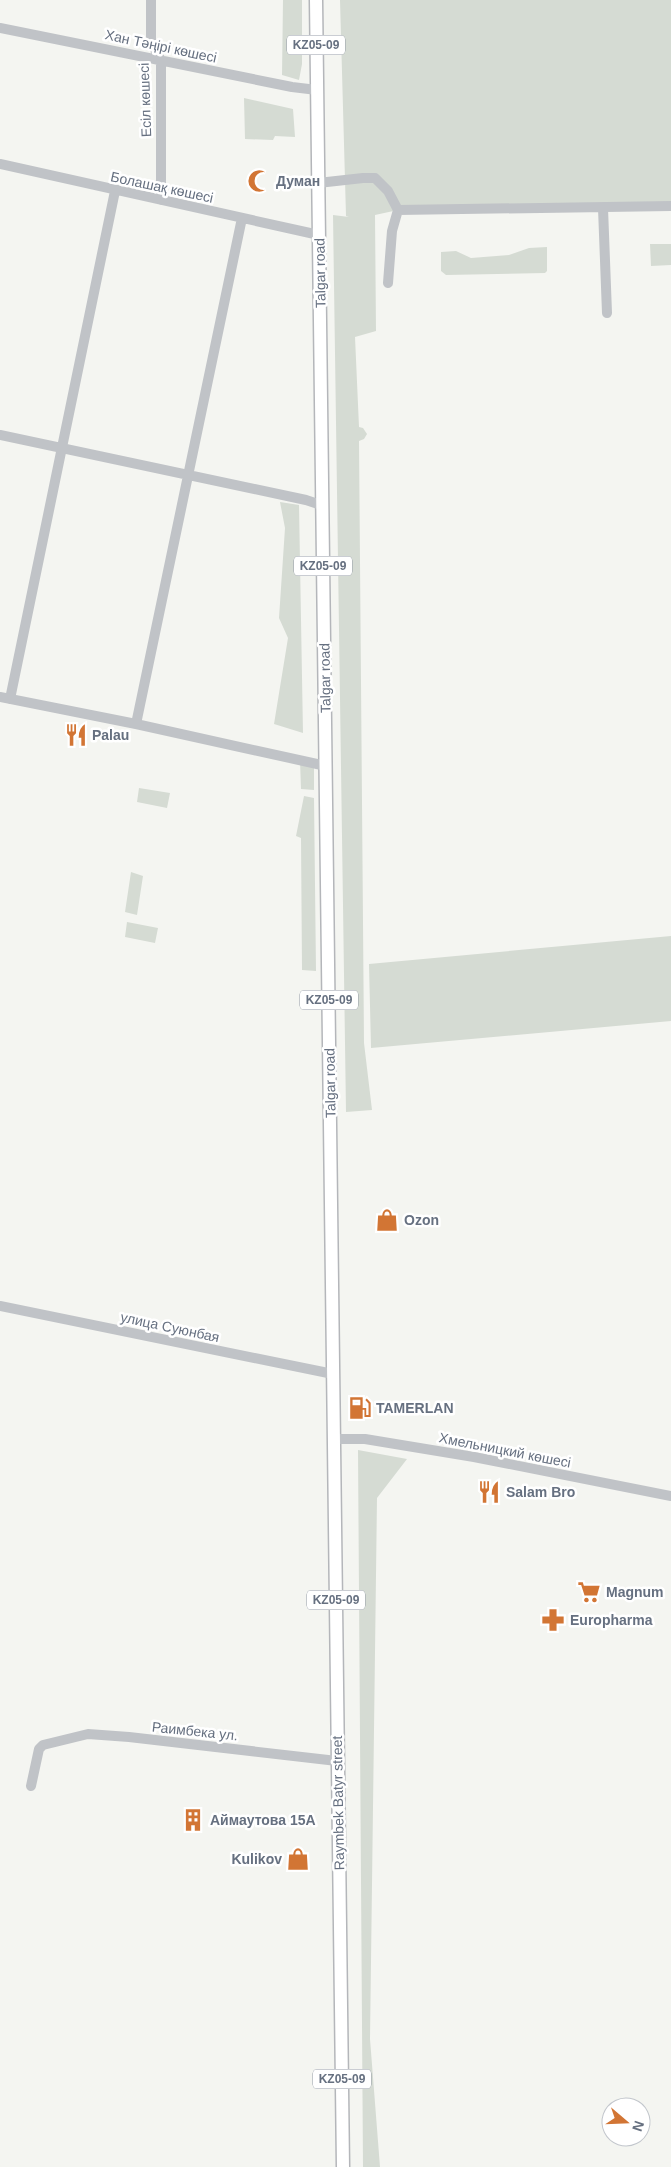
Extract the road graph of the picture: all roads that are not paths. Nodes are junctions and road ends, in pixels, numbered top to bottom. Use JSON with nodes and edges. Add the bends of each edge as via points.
{"nodes":[{"id":1,"x":151,"y":0,"type":"edge"},
{"id":2,"x":316,"y":0,"type":"edge"},
{"id":3,"x":0,"y":28,"type":"edge"},
{"id":4,"x":160,"y":60,"type":"junction"},
{"id":5,"x":317,"y":90,"type":"junction"},
{"id":6,"x":0,"y":164,"type":"edge"},
{"id":7,"x":318,"y":184,"type":"junction"},
{"id":8,"x":115,"y":191,"type":"junction"},
{"id":9,"x":160,"y":200,"type":"junction"},
{"id":10,"x":671,"y":206,"type":"edge"},
{"id":11,"x":603,"y":208,"type":"junction"},
{"id":12,"x":398,"y":210,"type":"junction"},
{"id":13,"x":242,"y":218,"type":"junction"},
{"id":14,"x":319,"y":235,"type":"junction"},
{"id":15,"x":388,"y":283,"type":"dead end"},
{"id":16,"x":607,"y":313,"type":"dead end"},
{"id":17,"x":0,"y":434,"type":"edge"},
{"id":18,"x":62,"y":448,"type":"junction"},
{"id":19,"x":189,"y":473,"type":"junction"},
{"id":20,"x":321,"y":505,"type":"junction"},
{"id":21,"x":5,"y":698,"type":"edge"},
{"id":22,"x":136,"y":724,"type":"junction"},
{"id":23,"x":326,"y":766,"type":"junction"},
{"id":24,"x":0,"y":1306,"type":"edge"},
{"id":25,"x":334,"y":1374,"type":"junction"},
{"id":26,"x":334,"y":1439,"type":"junction"},
{"id":27,"x":671,"y":1496,"type":"edge"},
{"id":28,"x":337,"y":1761,"type":"junction"},
{"id":29,"x":31,"y":1786,"type":"dead end"},
{"id":30,"x":343,"y":2167,"type":"edge"}],
"edges":[{"from":1,"to":4,"type":"street","name":"Есіл көшесі","via":[[151,43]]},
{"from":2,"to":5,"type":"main road","name":"Talgar road","number":"KZ05-09"},
{"from":3,"to":4,"type":"street","name":"Хан Тәңірі көшесі"},
{"from":4,"to":5,"type":"street","name":"Хан Тәңірі көшесі"},
{"from":4,"to":9,"type":"street","name":"Есіл көшесі"},
{"from":5,"to":7,"type":"main road","name":"Talgar road","number":"KZ05-09"},
{"from":6,"to":8,"type":"street","name":"Болашақ көшесі"},
{"from":7,"to":12,"type":"street","via":[[375,178],[388,190]]},
{"from":7,"to":14,"type":"main road","name":"Talgar road","number":"KZ05-09"},
{"from":8,"to":9,"type":"street","name":"Болашақ көшесі"},
{"from":8,"to":18,"type":"street"},
{"from":9,"to":13,"type":"street","name":"Болашақ көшесі"},
{"from":10,"to":11,"type":"street"},
{"from":11,"to":12,"type":"street"},
{"from":11,"to":16,"type":"street"},
{"from":12,"to":15,"type":"street","via":[[392,231]]},
{"from":13,"to":14,"type":"street","name":"Болашақ көшесі"},
{"from":13,"to":19,"type":"street"},
{"from":14,"to":20,"type":"main road","name":"Talgar road","number":"KZ05-09"},
{"from":17,"to":18,"type":"street"},
{"from":18,"to":19,"type":"street"},
{"from":18,"to":21,"type":"street"},
{"from":19,"to":20,"type":"street"},
{"from":19,"to":22,"type":"street"},
{"from":20,"to":23,"type":"main road","name":"Talgar road","number":"KZ05-09"},
{"from":21,"to":22,"type":"street"},
{"from":22,"to":23,"type":"street"},
{"from":23,"to":25,"type":"main road","number":"KZ05-09"},
{"from":24,"to":25,"type":"street","name":"улица Суюнбая"},
{"from":25,"to":26,"type":"main road","number":"KZ05-09"},
{"from":26,"to":27,"type":"street","name":"Хмельницкий көшесі","via":[[365,1439],[401,1445]]},
{"from":26,"to":28,"type":"main road","name":"Raymbek Batyr street","number":"KZ05-09"},
{"from":28,"to":29,"type":"street","name":"Раимбека ул.","via":[[88,1734],[49,1742],[39,1749]]},
{"from":28,"to":30,"type":"main road","name":"Raymbek Batyr street","number":"KZ05-09"}]}
